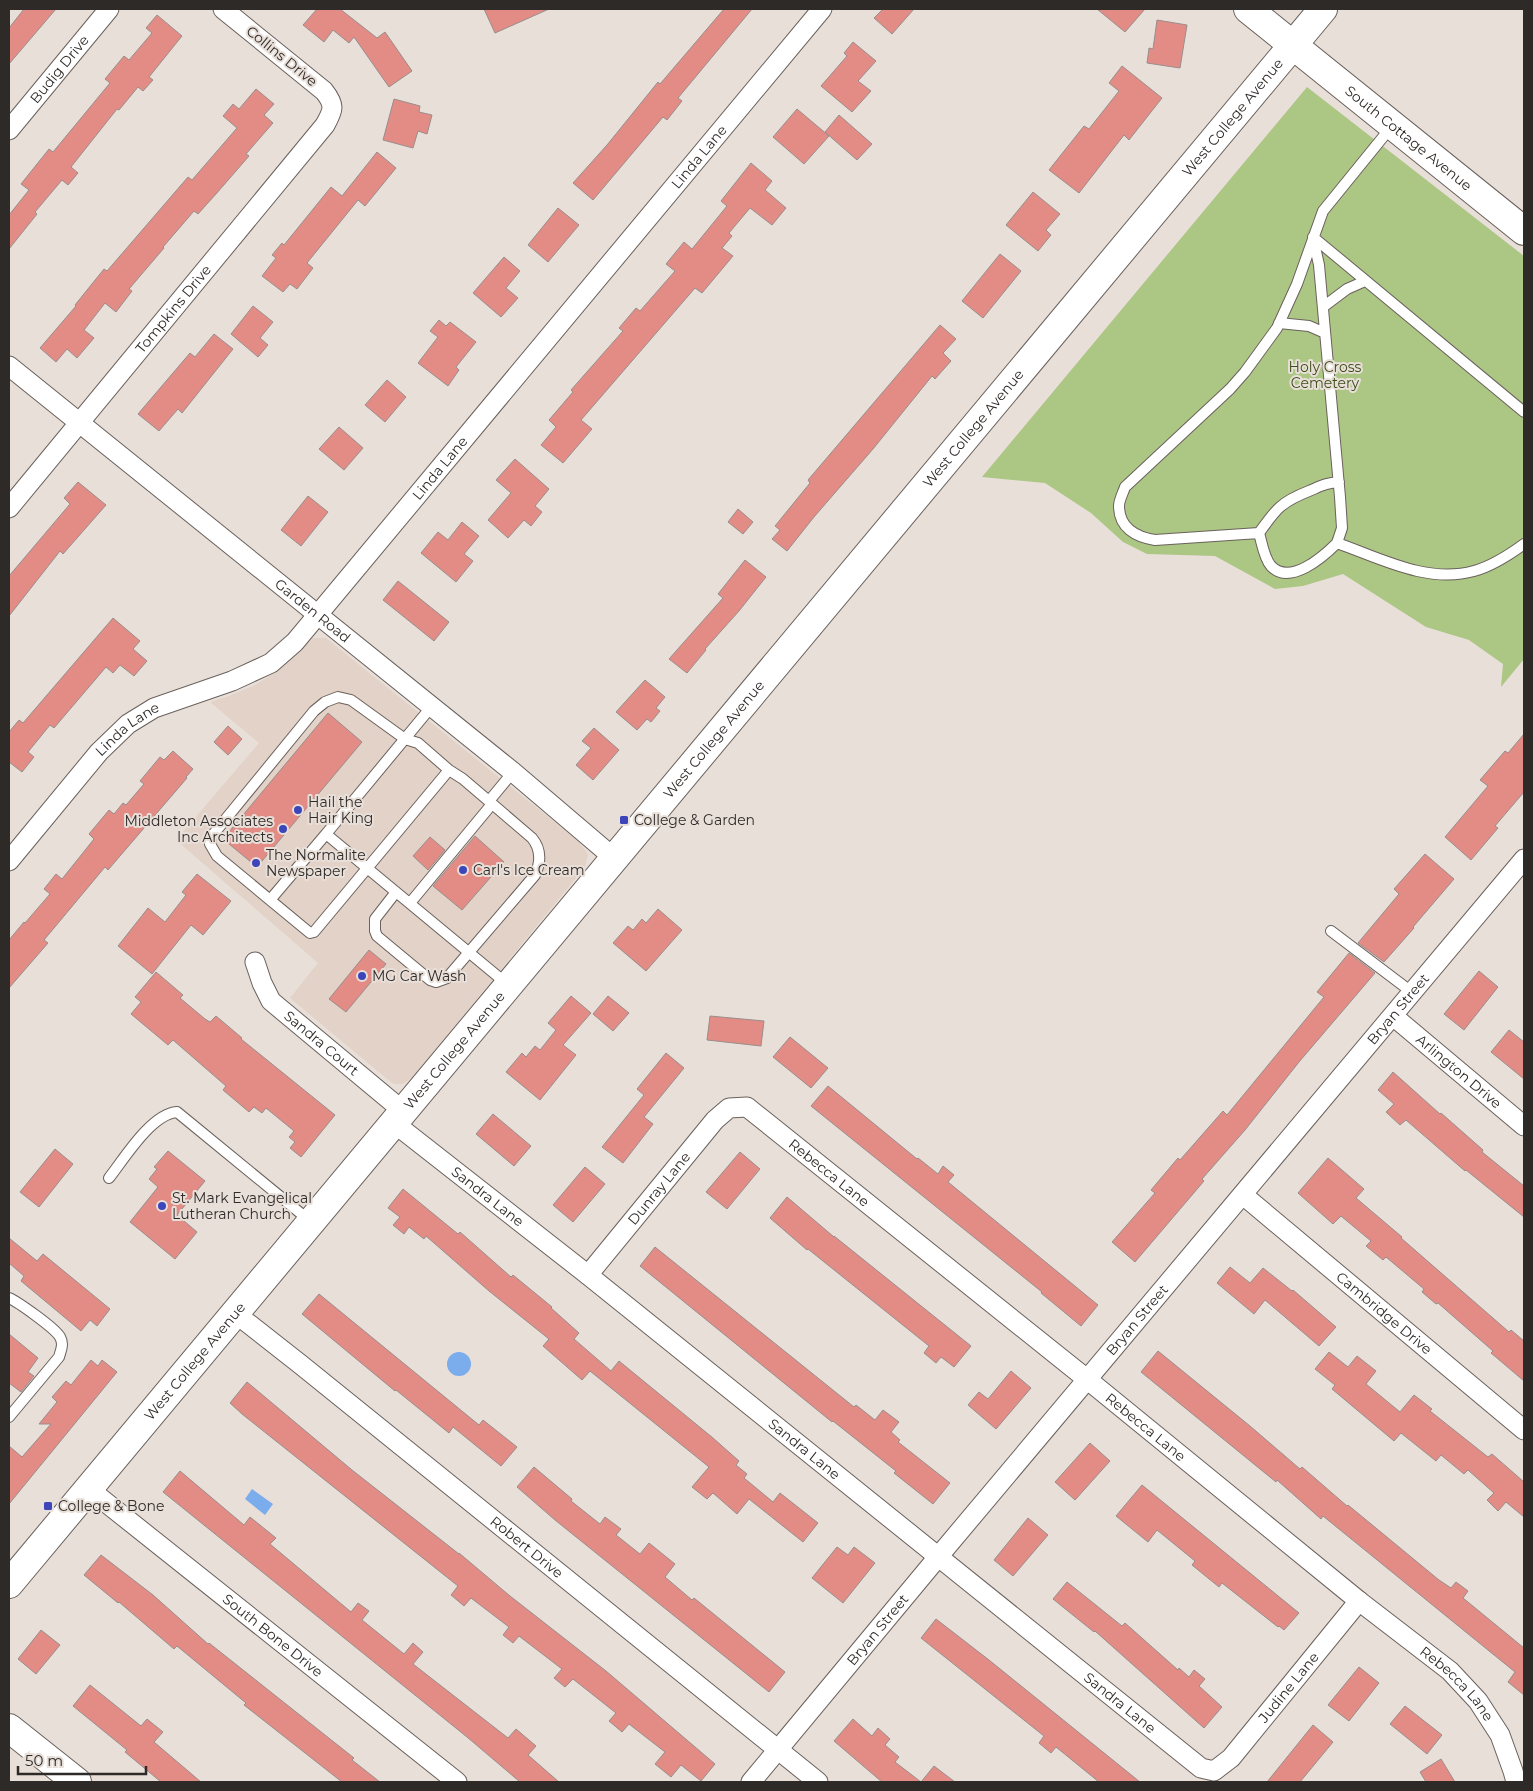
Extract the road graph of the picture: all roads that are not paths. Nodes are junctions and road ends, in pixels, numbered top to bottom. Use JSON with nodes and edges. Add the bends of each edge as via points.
{"nodes":[{"id":1,"x":109,"y":9,"type":"edge"},
{"id":2,"x":224,"y":9,"type":"edge"},
{"id":3,"x":822,"y":9,"type":"edge"},
{"id":4,"x":1248,"y":9,"type":"edge"},
{"id":5,"x":1322,"y":9,"type":"edge"},
{"id":6,"x":1293,"y":44,"type":"junction"},
{"id":7,"x":333,"y":108,"type":"joint"},
{"id":8,"x":1393,"y":125,"type":"junction"},
{"id":9,"x":9,"y":130,"type":"edge"},
{"id":10,"x":1524,"y":231,"type":"edge"},
{"id":11,"x":1313,"y":237,"type":"junction"},
{"id":12,"x":1365,"y":281,"type":"junction"},
{"id":13,"x":1323,"y":307,"type":"junction"},
{"id":14,"x":1279,"y":323,"type":"junction"},
{"id":15,"x":1326,"y":333,"type":"junction"},
{"id":16,"x":9,"y":366,"type":"edge"},
{"id":17,"x":1524,"y":412,"type":"edge"},
{"id":18,"x":80,"y":423,"type":"junction"},
{"id":19,"x":1339,"y":482,"type":"junction"},
{"id":20,"x":9,"y":508,"type":"edge"},
{"id":21,"x":1259,"y":533,"type":"junction"},
{"id":22,"x":1337,"y":542,"type":"junction"},
{"id":23,"x":1524,"y":544,"type":"edge"},
{"id":24,"x":317,"y":614,"type":"junction"},
{"id":25,"x":432,"y":706,"type":"junction"},
{"id":26,"x":405,"y":738,"type":"junction"},
{"id":27,"x":449,"y":770,"type":"junction"},
{"id":28,"x":513,"y":772,"type":"junction"},
{"id":29,"x":490,"y":802,"type":"junction"},
{"id":30,"x":326,"y":834,"type":"junction"},
{"id":31,"x":614,"y":858,"type":"junction"},
{"id":32,"x":1524,"y":859,"type":"edge"},
{"id":33,"x":9,"y":861,"type":"edge"},
{"id":34,"x":367,"y":868,"type":"junction"},
{"id":35,"x":396,"y":892,"type":"junction"},
{"id":36,"x":270,"y":900,"type":"junction"},
{"id":37,"x":410,"y":903,"type":"junction"},
{"id":38,"x":1331,"y":930,"type":"dead end"},
{"id":39,"x":469,"y":952,"type":"junction"},
{"id":40,"x":255,"y":962,"type":"dead end"},
{"id":41,"x":508,"y":985,"type":"junction"},
{"id":42,"x":1413,"y":993,"type":"junction"},
{"id":43,"x":1393,"y":1016,"type":"junction"},
{"id":44,"x":735,"y":1107,"type":"joint"},
{"id":45,"x":398,"y":1117,"type":"junction"},
{"id":46,"x":1524,"y":1126,"type":"edge"},
{"id":47,"x":109,"y":1178,"type":"dead end"},
{"id":48,"x":1244,"y":1195,"type":"junction"},
{"id":49,"x":310,"y":1222,"type":"junction"},
{"id":50,"x":588,"y":1275,"type":"junction"},
{"id":51,"x":9,"y":1298,"type":"edge"},
{"id":52,"x":235,"y":1313,"type":"junction"},
{"id":53,"x":1088,"y":1380,"type":"junction"},
{"id":54,"x":9,"y":1417,"type":"edge"},
{"id":55,"x":1524,"y":1430,"type":"edge"},
{"id":56,"x":89,"y":1488,"type":"junction"},
{"id":57,"x":938,"y":1557,"type":"junction"},
{"id":58,"x":9,"y":1584,"type":"edge"},
{"id":59,"x":1359,"y":1601,"type":"junction"},
{"id":60,"x":9,"y":1728,"type":"edge"},
{"id":61,"x":778,"y":1750,"type":"junction"},
{"id":62,"x":1214,"y":1771,"type":"joint"},
{"id":63,"x":77,"y":1782,"type":"edge"},
{"id":64,"x":457,"y":1782,"type":"edge"},
{"id":65,"x":751,"y":1782,"type":"edge"},
{"id":66,"x":818,"y":1782,"type":"edge"},
{"id":67,"x":1516,"y":1782,"type":"edge"}],
"edges":[{"from":1,"to":9,"type":"street","name":"Budig Drive"},
{"from":2,"to":7,"type":"street","name":"Collins Drive","via":[[324,90]]},
{"from":3,"to":24,"type":"street","name":"Linda Lane"},
{"from":4,"to":6,"type":"main road","name":"South Cottage Avenue"},
{"from":5,"to":6,"type":"main road","name":"West College Avenue"},
{"from":6,"to":8,"type":"main road","name":"South Cottage Avenue"},
{"from":6,"to":31,"type":"main road","name":"West College Avenue"},
{"from":7,"to":18,"type":"street","name":"Tompkins Drive","via":[[325,125]]},
{"from":8,"to":10,"type":"main road","name":"South Cottage Avenue"},
{"from":8,"to":11,"type":"lane","via":[[1323,211]]},
{"from":11,"to":12,"type":"lane"},
{"from":11,"to":13,"type":"lane"},
{"from":11,"to":14,"type":"lane"},
{"from":12,"to":13,"type":"lane","via":[[1347,289]]},
{"from":12,"to":17,"type":"lane"},
{"from":13,"to":15,"type":"lane"},
{"from":14,"to":15,"type":"lane","via":[[1309,326]]},
{"from":14,"to":21,"type":"lane","via":[[1230,389],[1125,487],[1118,504],[1127,528],[1140,538],[1155,540]]},
{"from":15,"to":19,"type":"lane"},
{"from":16,"to":18,"type":"street","name":"Garden Road"},
{"from":18,"to":20,"type":"street","name":"Tompkins Drive"},
{"from":18,"to":24,"type":"street","name":"Garden Road"},
{"from":19,"to":21,"type":"lane","via":[[1327,483],[1288,499]]},
{"from":19,"to":22,"type":"lane","via":[[1342,528]]},
{"from":21,"to":22,"type":"lane","via":[[1270,564],[1279,572],[1289,574],[1325,555]]},
{"from":22,"to":23,"type":"lane","via":[[1418,572],[1448,574],[1474,571],[1503,559]]},
{"from":24,"to":25,"type":"street","name":"Garden Road"},
{"from":24,"to":33,"type":"street","name":"Linda Lane","via":[[295,642],[271,663],[232,681],[154,708],[128,724],[100,752]]},
{"from":25,"to":26,"type":"lane"},
{"from":25,"to":28,"type":"street","name":"Garden Road"},
{"from":26,"to":27,"type":"lane","via":[[418,743]]},
{"from":26,"to":30,"type":"lane"},
{"from":26,"to":36,"type":"lane","via":[[345,697],[330,698],[314,711],[211,837],[210,844],[217,856]]},
{"from":27,"to":29,"type":"lane"},
{"from":27,"to":34,"type":"lane"},
{"from":28,"to":29,"type":"lane"},
{"from":28,"to":31,"type":"street","name":"Garden Road"},
{"from":29,"to":37,"type":"lane"},
{"from":29,"to":39,"type":"lane","via":[[537,844],[539,865],[535,875]]},
{"from":30,"to":34,"type":"lane"},
{"from":30,"to":36,"type":"lane"},
{"from":31,"to":41,"type":"main road","name":"West College Avenue"},
{"from":32,"to":42,"type":"street","name":"Bryan Street"},
{"from":34,"to":35,"type":"lane"},
{"from":34,"to":36,"type":"lane","via":[[314,932],[310,933]]},
{"from":35,"to":37,"type":"lane"},
{"from":35,"to":39,"type":"lane","via":[[375,919],[377,936],[430,980],[436,982],[447,978]]},
{"from":37,"to":39,"type":"lane"},
{"from":38,"to":42,"type":"lane"},
{"from":39,"to":41,"type":"lane"},
{"from":40,"to":45,"type":"street","name":"Sandra Court","via":[[271,1000]]},
{"from":41,"to":45,"type":"main road","name":"West College Avenue"},
{"from":42,"to":43,"type":"street","name":"Bryan Street"},
{"from":43,"to":46,"type":"street","name":"Arlington Drive"},
{"from":43,"to":48,"type":"street","name":"Bryan Street"},
{"from":44,"to":50,"type":"street","name":"Dunray Lane","via":[[715,1120]]},
{"from":44,"to":53,"type":"street","name":"Rebecca Lane","via":[[747,1107],[763,1119]]},
{"from":45,"to":49,"type":"main road","name":"West College Avenue"},
{"from":45,"to":50,"type":"street","name":"Sandra Lane"},
{"from":47,"to":49,"type":"lane","via":[[150,1126],[177,1112]]},
{"from":48,"to":53,"type":"street","name":"Bryan Street"},
{"from":48,"to":55,"type":"street","name":"Cambridge Drive"},
{"from":49,"to":52,"type":"main road","name":"West College Avenue"},
{"from":50,"to":57,"type":"street","name":"Sandra Lane"},
{"from":51,"to":54,"type":"lane","via":[[52,1329],[60,1337],[62,1345],[59,1357]]},
{"from":52,"to":56,"type":"main road","name":"West College Avenue"},
{"from":52,"to":61,"type":"street","name":"Robert Drive"},
{"from":53,"to":57,"type":"street","name":"Bryan Street"},
{"from":53,"to":59,"type":"street","name":"Rebecca Lane"},
{"from":56,"to":58,"type":"main road","name":"West College Avenue"},
{"from":56,"to":64,"type":"street","name":"South Bone Drive"},
{"from":57,"to":61,"type":"street","name":"Bryan Street"},
{"from":57,"to":62,"type":"street","name":"Sandra Lane","via":[[1192,1762]]},
{"from":59,"to":62,"type":"street","name":"Judine Lane","via":[[1231,1758]]},
{"from":59,"to":67,"type":"street","name":"Rebecca Lane","via":[[1450,1671],[1478,1700],[1500,1735]]},
{"from":60,"to":63,"type":"main road"},
{"from":61,"to":65,"type":"street","name":"Bryan Street"},
{"from":61,"to":66,"type":"street","name":"Robert Drive"}]}
